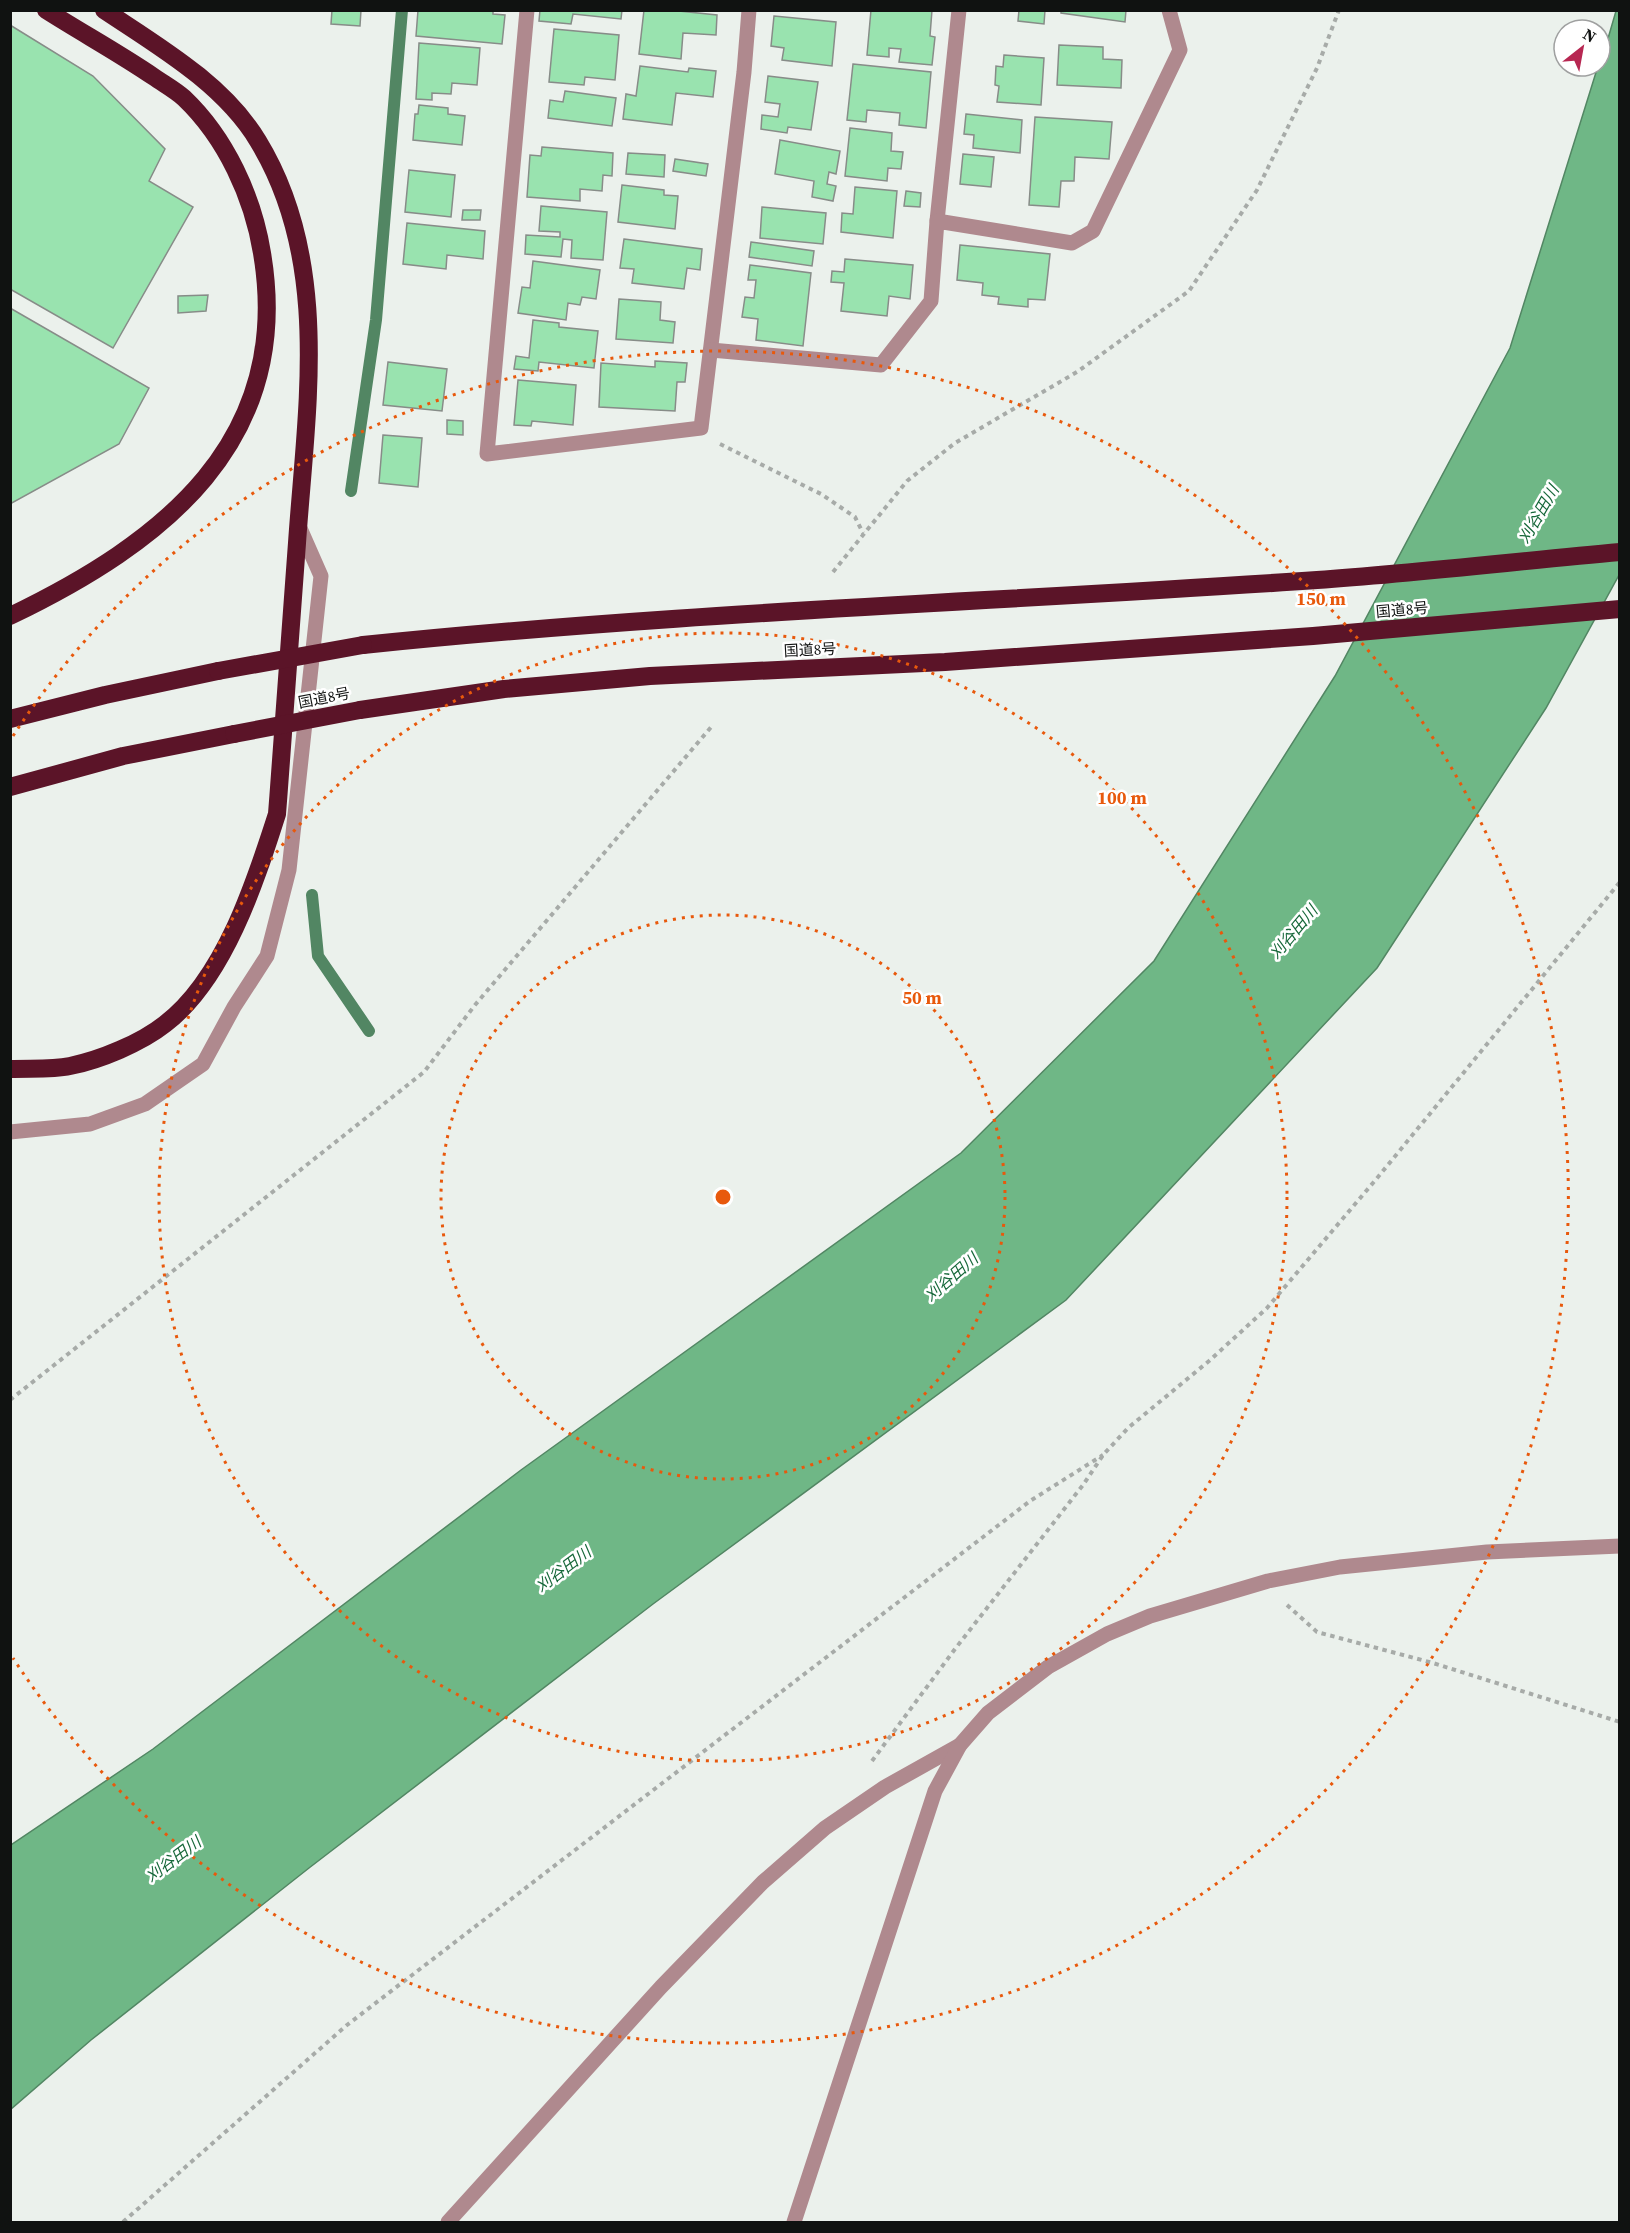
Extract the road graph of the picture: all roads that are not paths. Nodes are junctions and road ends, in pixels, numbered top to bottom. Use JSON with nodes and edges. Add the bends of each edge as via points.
{"nodes":[{"id":1,"x":46,"y":10,"type":"edge"},
{"id":2,"x":104,"y":10,"type":"edge"},
{"id":3,"x":526,"y":10,"type":"edge"},
{"id":4,"x":749,"y":10,"type":"edge"},
{"id":5,"x":959,"y":10,"type":"edge"},
{"id":6,"x":1169,"y":10,"type":"edge"},
{"id":7,"x":937,"y":221,"type":"junction"},
{"id":8,"x":711,"y":350,"type":"junction"},
{"id":9,"x":298,"y":524,"type":"junction"},
{"id":10,"x":1620,"y":552,"type":"edge"},
{"id":11,"x":1620,"y":609,"type":"edge"},
{"id":12,"x":10,"y":616,"type":"edge"},
{"id":13,"x":10,"y":719,"type":"edge"},
{"id":14,"x":10,"y":787,"type":"edge"},
{"id":15,"x":10,"y":1069,"type":"edge"},
{"id":16,"x":10,"y":1132,"type":"edge"},
{"id":17,"x":1620,"y":1546,"type":"edge"},
{"id":18,"x":960,"y":1745,"type":"junction"},
{"id":19,"x":448,"y":2223,"type":"edge"},
{"id":20,"x":794,"y":2223,"type":"edge"}],
"edges":[{"from":1,"to":12,"type":"highway","via":[[183,97],[208,125],[228,156],[258,227],[268,290],[267,324],[244,414],[231,442],[184,503],[102,567]]},
{"from":2,"to":9,"type":"highway","via":[[166,51],[235,111],[258,140],[288,206],[300,247],[307,294],[308,395]]},
{"from":3,"to":8,"type":"street","via":[[487,454],[701,428]]},
{"from":4,"to":8,"type":"street"},
{"from":5,"to":7,"type":"street"},
{"from":6,"to":7,"type":"street","via":[[1180,50],[1094,231],[1072,243]]},
{"from":7,"to":8,"type":"street","via":[[931,301],[881,365]]},
{"from":9,"to":15,"type":"highway","via":[[277,814],[238,924],[201,987],[165,1024],[115,1053],[78,1064]]},
{"from":9,"to":16,"type":"street","via":[[321,576],[289,870],[267,956],[203,1064],[145,1104],[90,1124]]},
{"from":10,"to":13,"type":"highway","bridge":true,"via":[[1321,580],[612,623],[363,645],[218,671]]},
{"from":11,"to":14,"type":"highway","name":"国道8号","bridge":true,"via":[[1313,636],[945,662],[650,676],[504,689],[360,710],[123,756]]},
{"from":17,"to":18,"type":"street","via":[[1487,1552],[1351,1566],[1268,1581],[1149,1616],[1048,1667],[988,1713]]},
{"from":18,"to":19,"type":"street","via":[[885,1787],[825,1828],[763,1882],[661,1987]]},
{"from":18,"to":20,"type":"street","via":[[931,1800]]}]}
